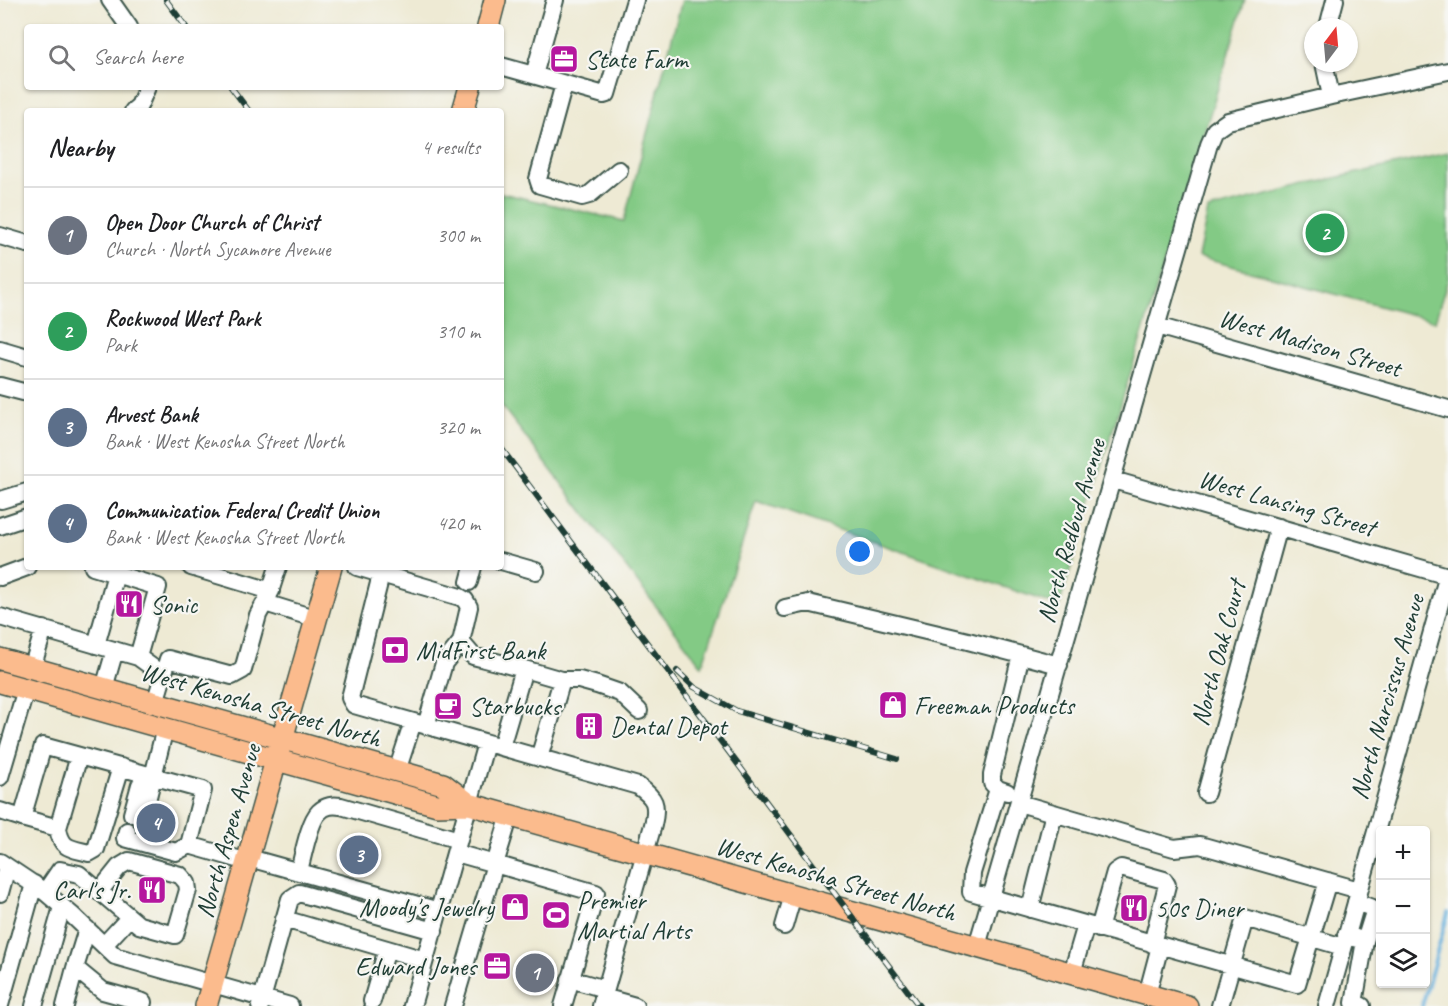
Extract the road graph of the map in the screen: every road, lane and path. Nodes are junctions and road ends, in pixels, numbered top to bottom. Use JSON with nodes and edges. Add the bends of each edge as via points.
{"nodes":[{"id":1,"x":110,"y":0,"type":"edge"},
{"id":2,"x":495,"y":0,"type":"edge"},
{"id":3,"x":555,"y":0,"type":"edge"},
{"id":4,"x":635,"y":0,"type":"edge"},
{"id":5,"x":1335,"y":0,"type":"edge"},
{"id":6,"x":1330,"y":18,"type":"edge"},
{"id":7,"x":127,"y":24,"type":"edge"},
{"id":8,"x":489,"y":24,"type":"edge"},
{"id":9,"x":504,"y":67,"type":"edge"},
{"id":10,"x":1448,"y":71,"type":"edge"},
{"id":11,"x":1326,"y":72,"type":"edge"},
{"id":12,"x":534,"y":75,"type":"junction"},
{"id":13,"x":564,"y":84,"type":"junction"},
{"id":14,"x":146,"y":90,"type":"edge"},
{"id":15,"x":469,"y":90,"type":"edge"},
{"id":16,"x":1331,"y":96,"type":"junction"},
{"id":17,"x":137,"y":108,"type":"edge"},
{"id":18,"x":464,"y":108,"type":"edge"},
{"id":19,"x":619,"y":170,"type":"dead end"},
{"id":20,"x":0,"y":236,"type":"edge"},
{"id":21,"x":24,"y":243,"type":"edge"},
{"id":22,"x":1157,"y":326,"type":"junction"},
{"id":23,"x":0,"y":349,"type":"edge"},
{"id":24,"x":24,"y":356,"type":"edge"},
{"id":25,"x":0,"y":386,"type":"edge"},
{"id":26,"x":24,"y":392,"type":"edge"},
{"id":27,"x":1448,"y":409,"type":"edge"},
{"id":28,"x":1113,"y":480,"type":"junction"},
{"id":29,"x":24,"y":493,"type":"edge"},
{"id":30,"x":1,"y":500,"type":"edge"},
{"id":31,"x":24,"y":518,"type":"edge"},
{"id":32,"x":0,"y":526,"type":"edge"},
{"id":33,"x":1280,"y":528,"type":"junction"},
{"id":34,"x":504,"y":562,"type":"edge"},
{"id":35,"x":24,"y":568,"type":"edge"},
{"id":36,"x":103,"y":570,"type":"edge"},
{"id":37,"x":199,"y":570,"type":"edge"},
{"id":38,"x":277,"y":570,"type":"edge"},
{"id":39,"x":331,"y":570,"type":"edge"},
{"id":40,"x":382,"y":571,"type":"edge"},
{"id":41,"x":536,"y":571,"type":"dead end"},
{"id":42,"x":116,"y":574,"type":"junction"},
{"id":43,"x":1448,"y":575,"type":"edge"},
{"id":44,"x":0,"y":577,"type":"edge"},
{"id":45,"x":268,"y":597,"type":"junction"},
{"id":46,"x":785,"y":608,"type":"dead end"},
{"id":47,"x":0,"y":617,"type":"edge"},
{"id":48,"x":316,"y":619,"type":"junction"},
{"id":49,"x":44,"y":629,"type":"junction"},
{"id":50,"x":461,"y":642,"type":"junction"},
{"id":51,"x":96,"y":645,"type":"junction"},
{"id":52,"x":115,"y":650,"type":"junction"},
{"id":53,"x":1021,"y":655,"type":"junction"},
{"id":54,"x":450,"y":656,"type":"junction"},
{"id":55,"x":473,"y":656,"type":"junction"},
{"id":56,"x":138,"y":657,"type":"junction"},
{"id":57,"x":0,"y":659,"type":"edge"},
{"id":58,"x":1059,"y":665,"type":"junction"},
{"id":59,"x":32,"y":668,"type":"junction"},
{"id":60,"x":524,"y":669,"type":"junction"},
{"id":61,"x":163,"y":675,"type":"junction"},
{"id":62,"x":562,"y":680,"type":"junction"},
{"id":63,"x":0,"y":682,"type":"edge"},
{"id":64,"x":104,"y":688,"type":"junction"},
{"id":65,"x":26,"y":689,"type":"junction"},
{"id":66,"x":156,"y":703,"type":"junction"},
{"id":67,"x":639,"y":711,"type":"dead end"},
{"id":68,"x":419,"y":724,"type":"junction"},
{"id":69,"x":165,"y":728,"type":"junction"},
{"id":70,"x":283,"y":739,"type":"junction"},
{"id":71,"x":493,"y":745,"type":"junction"},
{"id":72,"x":79,"y":756,"type":"junction"},
{"id":73,"x":539,"y":758,"type":"junction"},
{"id":74,"x":277,"y":760,"type":"junction"},
{"id":75,"x":121,"y":767,"type":"junction"},
{"id":76,"x":397,"y":771,"type":"junction"},
{"id":77,"x":153,"y":775,"type":"junction"},
{"id":78,"x":0,"y":777,"type":"edge"},
{"id":79,"x":999,"y":789,"type":"junction"},
{"id":80,"x":1206,"y":793,"type":"dead end"},
{"id":81,"x":1020,"y":800,"type":"junction"},
{"id":82,"x":469,"y":804,"type":"junction"},
{"id":83,"x":0,"y":811,"type":"edge"},
{"id":84,"x":1054,"y":813,"type":"junction"},
{"id":85,"x":141,"y":815,"type":"tunnel mouth"},
{"id":86,"x":510,"y":815,"type":"junction"},
{"id":87,"x":22,"y":818,"type":"junction"},
{"id":88,"x":58,"y":828,"type":"junction"},
{"id":89,"x":136,"y":837,"type":"dead end"},
{"id":90,"x":189,"y":844,"type":"junction"},
{"id":91,"x":458,"y":847,"type":"junction"},
{"id":92,"x":645,"y":853,"type":"junction"},
{"id":93,"x":248,"y":860,"type":"junction"},
{"id":94,"x":4,"y":864,"type":"edge"},
{"id":95,"x":495,"y":864,"type":"junction"},
{"id":96,"x":299,"y":871,"type":"junction"},
{"id":97,"x":1328,"y":881,"type":"junction"},
{"id":98,"x":39,"y":888,"type":"junction"},
{"id":99,"x":99,"y":892,"type":"junction"},
{"id":100,"x":0,"y":893,"type":"edge"},
{"id":101,"x":793,"y":895,"type":"junction"},
{"id":102,"x":1357,"y":896,"type":"junction"},
{"id":103,"x":991,"y":898,"type":"junction"},
{"id":104,"x":62,"y":907,"type":"junction"},
{"id":105,"x":1030,"y":909,"type":"junction"},
{"id":106,"x":439,"y":911,"type":"junction"},
{"id":107,"x":129,"y":918,"type":"junction"},
{"id":108,"x":284,"y":919,"type":"junction"},
{"id":109,"x":784,"y":926,"type":"dead end"},
{"id":110,"x":1092,"y":927,"type":"junction"},
{"id":111,"x":87,"y":929,"type":"junction"},
{"id":112,"x":434,"y":931,"type":"junction"},
{"id":113,"x":1311,"y":938,"type":"junction"},
{"id":114,"x":1365,"y":941,"type":"junction"},
{"id":115,"x":104,"y":945,"type":"junction"},
{"id":116,"x":1156,"y":945,"type":"junction"},
{"id":117,"x":977,"y":946,"type":"junction"},
{"id":118,"x":1343,"y":948,"type":"junction"},
{"id":119,"x":387,"y":949,"type":"junction"},
{"id":120,"x":425,"y":960,"type":"junction"},
{"id":121,"x":1232,"y":966,"type":"junction"},
{"id":122,"x":1360,"y":967,"type":"junction"},
{"id":123,"x":75,"y":968,"type":"junction"},
{"id":124,"x":1072,"y":973,"type":"junction"},
{"id":125,"x":570,"y":980,"type":"junction"},
{"id":126,"x":213,"y":984,"type":"junction"},
{"id":127,"x":1147,"y":995,"type":"junction"},
{"id":128,"x":603,"y":997,"type":"edge"},
{"id":129,"x":372,"y":1001,"type":"dead end"},
{"id":130,"x":261,"y":1002,"type":"edge"},
{"id":131,"x":0,"y":1005,"type":"edge"},
{"id":132,"x":34,"y":1006,"type":"edge"},
{"id":133,"x":65,"y":1006,"type":"edge"},
{"id":134,"x":142,"y":1006,"type":"edge"},
{"id":135,"x":206,"y":1006,"type":"edge"},
{"id":136,"x":290,"y":1006,"type":"edge"},
{"id":137,"x":412,"y":1006,"type":"edge"},
{"id":138,"x":453,"y":1006,"type":"edge"},
{"id":139,"x":563,"y":1006,"type":"edge"},
{"id":140,"x":632,"y":1006,"type":"edge"},
{"id":141,"x":1187,"y":1006,"type":"edge"},
{"id":142,"x":1220,"y":1006,"type":"edge"},
{"id":143,"x":1327,"y":1006,"type":"edge"},
{"id":144,"x":1362,"y":1006,"type":"edge"}],
"edges":[{"from":1,"to":7,"type":"street"},
{"from":2,"to":8,"type":"main road"},
{"from":3,"to":12,"type":"street"},
{"from":4,"to":13,"type":"street","via":[[609,93]]},
{"from":5,"to":6,"type":"street"},
{"from":9,"to":12,"type":"street"},
{"from":10,"to":16,"type":"street"},
{"from":11,"to":16,"type":"street"},
{"from":12,"to":13,"type":"street"},
{"from":13,"to":19,"type":"street","via":[[538,179],[540,185],[582,197]]},
{"from":14,"to":17,"type":"street"},
{"from":15,"to":18,"type":"main road"},
{"from":16,"to":22,"type":"street","name":"North Redbud Avenue","via":[[1228,121],[1215,130]]},
{"from":20,"to":21,"type":"street"},
{"from":22,"to":27,"type":"street","name":"West Madison Street"},
{"from":22,"to":28,"type":"street","name":"North Redbud Avenue"},
{"from":23,"to":24,"type":"street"},
{"from":25,"to":26,"type":"street"},
{"from":28,"to":33,"type":"street","name":"West Lansing Street"},
{"from":28,"to":58,"type":"street","name":"North Redbud Avenue"},
{"from":29,"to":30,"type":"street"},
{"from":31,"to":32,"type":"street"},
{"from":33,"to":43,"type":"street","name":"West Lansing Street"},
{"from":33,"to":80,"type":"street","name":"North Oak Court"},
{"from":34,"to":41,"type":"street"},
{"from":35,"to":44,"type":"street"},
{"from":36,"to":42,"type":"street"},
{"from":37,"to":45,"type":"street"},
{"from":38,"to":45,"type":"street"},
{"from":39,"to":48,"type":"main road","name":"North Aspen Avenue"},
{"from":40,"to":50,"type":"street","via":[[465,600],[469,613]]},
{"from":40,"to":68,"type":"street","via":[[350,698],[354,705]]},
{"from":42,"to":51,"type":"street"},
{"from":42,"to":56,"type":"street","via":[[158,587]]},
{"from":43,"to":102,"type":"street","name":"North Narcissus Avenue"},
{"from":45,"to":48,"type":"street"},
{"from":45,"to":61,"type":"street","via":[[258,615],[243,670],[232,676],[168,658]]},
{"from":46,"to":53,"type":"street","via":[[807,603]]},
{"from":47,"to":49,"type":"street"},
{"from":48,"to":70,"type":"main road","name":"North Aspen Avenue"},
{"from":49,"to":51,"type":"street"},
{"from":49,"to":59,"type":"street"},
{"from":50,"to":54,"type":"street"},
{"from":50,"to":55,"type":"street"},
{"from":51,"to":52,"type":"street"},
{"from":52,"to":56,"type":"street"},
{"from":52,"to":64,"type":"street"},
{"from":53,"to":58,"type":"street"},
{"from":53,"to":79,"type":"street","via":[[992,775],[992,783]]},
{"from":54,"to":55,"type":"street"},
{"from":54,"to":68,"type":"street"},
{"from":55,"to":60,"type":"street"},
{"from":56,"to":61,"type":"street"},
{"from":57,"to":59,"type":"main road","name":"West Kenosha Street North"},
{"from":58,"to":81,"type":"street","name":"North Redbud Avenue"},
{"from":59,"to":64,"type":"main road","name":"West Kenosha Street North"},
{"from":59,"to":65,"type":"main road"},
{"from":60,"to":62,"type":"street"},
{"from":60,"to":71,"type":"street"},
{"from":61,"to":66,"type":"street"},
{"from":62,"to":67,"type":"street","via":[[579,680],[620,693]]},
{"from":62,"to":73,"type":"street"},
{"from":63,"to":65,"type":"main road","name":"West Kenosha Street North"},
{"from":64,"to":66,"type":"main road","name":"West Kenosha Street North"},
{"from":65,"to":69,"type":"main road","name":"West Kenosha Street North"},
{"from":65,"to":78,"type":"street"},
{"from":66,"to":70,"type":"main road","name":"West Kenosha Street North"},
{"from":68,"to":71,"type":"street"},
{"from":68,"to":76,"type":"street"},
{"from":69,"to":74,"type":"main road","name":"West Kenosha Street North"},
{"from":69,"to":77,"type":"street"},
{"from":70,"to":74,"type":"main road","name":"North Aspen Avenue"},
{"from":70,"to":76,"type":"main road","name":"West Kenosha Street North"},
{"from":71,"to":73,"type":"street"},
{"from":71,"to":82,"type":"street"},
{"from":72,"to":75,"type":"street"},
{"from":72,"to":87,"type":"street","via":[[43,746]]},
{"from":72,"to":88,"type":"street"},
{"from":73,"to":92,"type":"street","via":[[638,786],[650,794],[656,816]]},
{"from":74,"to":82,"type":"main road","name":"West Kenosha Street North","via":[[437,805]]},
{"from":74,"to":93,"type":"main road","name":"North Aspen Avenue"},
{"from":75,"to":77,"type":"street"},
{"from":75,"to":88,"type":"street","via":[[96,849],[89,853],[64,846]]},
{"from":76,"to":82,"type":"main road","name":"West Kenosha Street North","via":[[443,784]]},
{"from":77,"to":85,"type":"street","via":[[157,791]]},
{"from":77,"to":90,"type":"street","via":[[203,790]]},
{"from":79,"to":81,"type":"street"},
{"from":79,"to":103,"type":"street","via":[[972,873],[971,892]]},
{"from":81,"to":84,"type":"street"},
{"from":81,"to":103,"type":"street","name":"North Redbud Avenue"},
{"from":82,"to":86,"type":"main road","name":"West Kenosha Street North"},
{"from":82,"to":91,"type":"street"},
{"from":83,"to":87,"type":"street"},
{"from":84,"to":97,"type":"street","via":[[1174,848],[1200,845]]},
{"from":84,"to":105,"type":"street"},
{"from":86,"to":92,"type":"main road","name":"West Kenosha Street North"},
{"from":86,"to":95,"type":"street"},
{"from":87,"to":88,"type":"street"},
{"from":89,"to":90,"type":"street","via":[[176,852]]},
{"from":90,"to":93,"type":"street"},
{"from":91,"to":95,"type":"street"},
{"from":91,"to":96,"type":"street","via":[[330,805],[318,812],[312,824]]},
{"from":91,"to":106,"type":"street"},
{"from":92,"to":101,"type":"main road","name":"West Kenosha Street North"},
{"from":92,"to":128,"type":"street"},
{"from":93,"to":96,"type":"street"},
{"from":93,"to":126,"type":"main road","name":"North Aspen Avenue"},
{"from":94,"to":98,"type":"street"},
{"from":94,"to":100,"type":"street"},
{"from":95,"to":125,"type":"street","via":[[596,893]]},
{"from":95,"to":138,"type":"street"},
{"from":96,"to":106,"type":"street"},
{"from":97,"to":102,"type":"street"},
{"from":97,"to":113,"type":"street"},
{"from":98,"to":99,"type":"street","via":[[60,870],[79,874]]},
{"from":98,"to":104,"type":"street"},
{"from":98,"to":131,"type":"street"},
{"from":99,"to":107,"type":"street"},
{"from":99,"to":107,"type":"street","via":[[119,867],[129,861],[180,875],[188,883],[175,935],[139,926]]},
{"from":101,"to":109,"type":"street"},
{"from":101,"to":117,"type":"main road","name":"West Kenosha Street North"},
{"from":102,"to":114,"type":"street","via":[[1375,909]]},
{"from":102,"to":118,"type":"street","name":"North Narcissus Avenue"},
{"from":103,"to":105,"type":"street"},
{"from":103,"to":117,"type":"street","name":"North Redbud Avenue"},
{"from":104,"to":111,"type":"street"},
{"from":104,"to":132,"type":"street"},
{"from":105,"to":110,"type":"street"},
{"from":106,"to":112,"type":"street"},
{"from":107,"to":115,"type":"street"},
{"from":108,"to":112,"type":"street","via":[[290,899],[299,893]]},
{"from":108,"to":119,"type":"street"},
{"from":108,"to":130,"type":"street"},
{"from":110,"to":116,"type":"street"},
{"from":110,"to":116,"type":"street","via":[[1117,869],[1164,880],[1167,885]]},
{"from":110,"to":124,"type":"street"},
{"from":111,"to":115,"type":"street"},
{"from":111,"to":123,"type":"street"},
{"from":112,"to":120,"type":"street"},
{"from":113,"to":118,"type":"street"},
{"from":113,"to":121,"type":"street","via":[[1297,984]]},
{"from":113,"to":121,"type":"street","via":[[1245,918]]},
{"from":114,"to":118,"type":"street"},
{"from":114,"to":122,"type":"street"},
{"from":115,"to":126,"type":"street","via":[[115,956]]},
{"from":116,"to":121,"type":"street"},
{"from":116,"to":127,"type":"street"},
{"from":117,"to":124,"type":"main road","name":"West Kenosha Street North"},
{"from":118,"to":122,"type":"street"},
{"from":118,"to":143,"type":"street","name":"North Narcissus Avenue"},
{"from":119,"to":120,"type":"street"},
{"from":119,"to":129,"type":"street"},
{"from":120,"to":137,"type":"street"},
{"from":121,"to":142,"type":"street"},
{"from":122,"to":144,"type":"street","via":[[1354,1003]]},
{"from":123,"to":133,"type":"street"},
{"from":123,"to":134,"type":"street","via":[[103,991],[143,1002]]},
{"from":124,"to":127,"type":"main road","name":"West Kenosha Street North"},
{"from":125,"to":128,"type":"street"},
{"from":125,"to":139,"type":"street"},
{"from":126,"to":130,"type":"street"},
{"from":126,"to":135,"type":"main road","name":"North Aspen Avenue"},
{"from":127,"to":141,"type":"main road","name":"West Kenosha Street North"},
{"from":128,"to":140,"type":"street"},
{"from":130,"to":136,"type":"street"}]}
